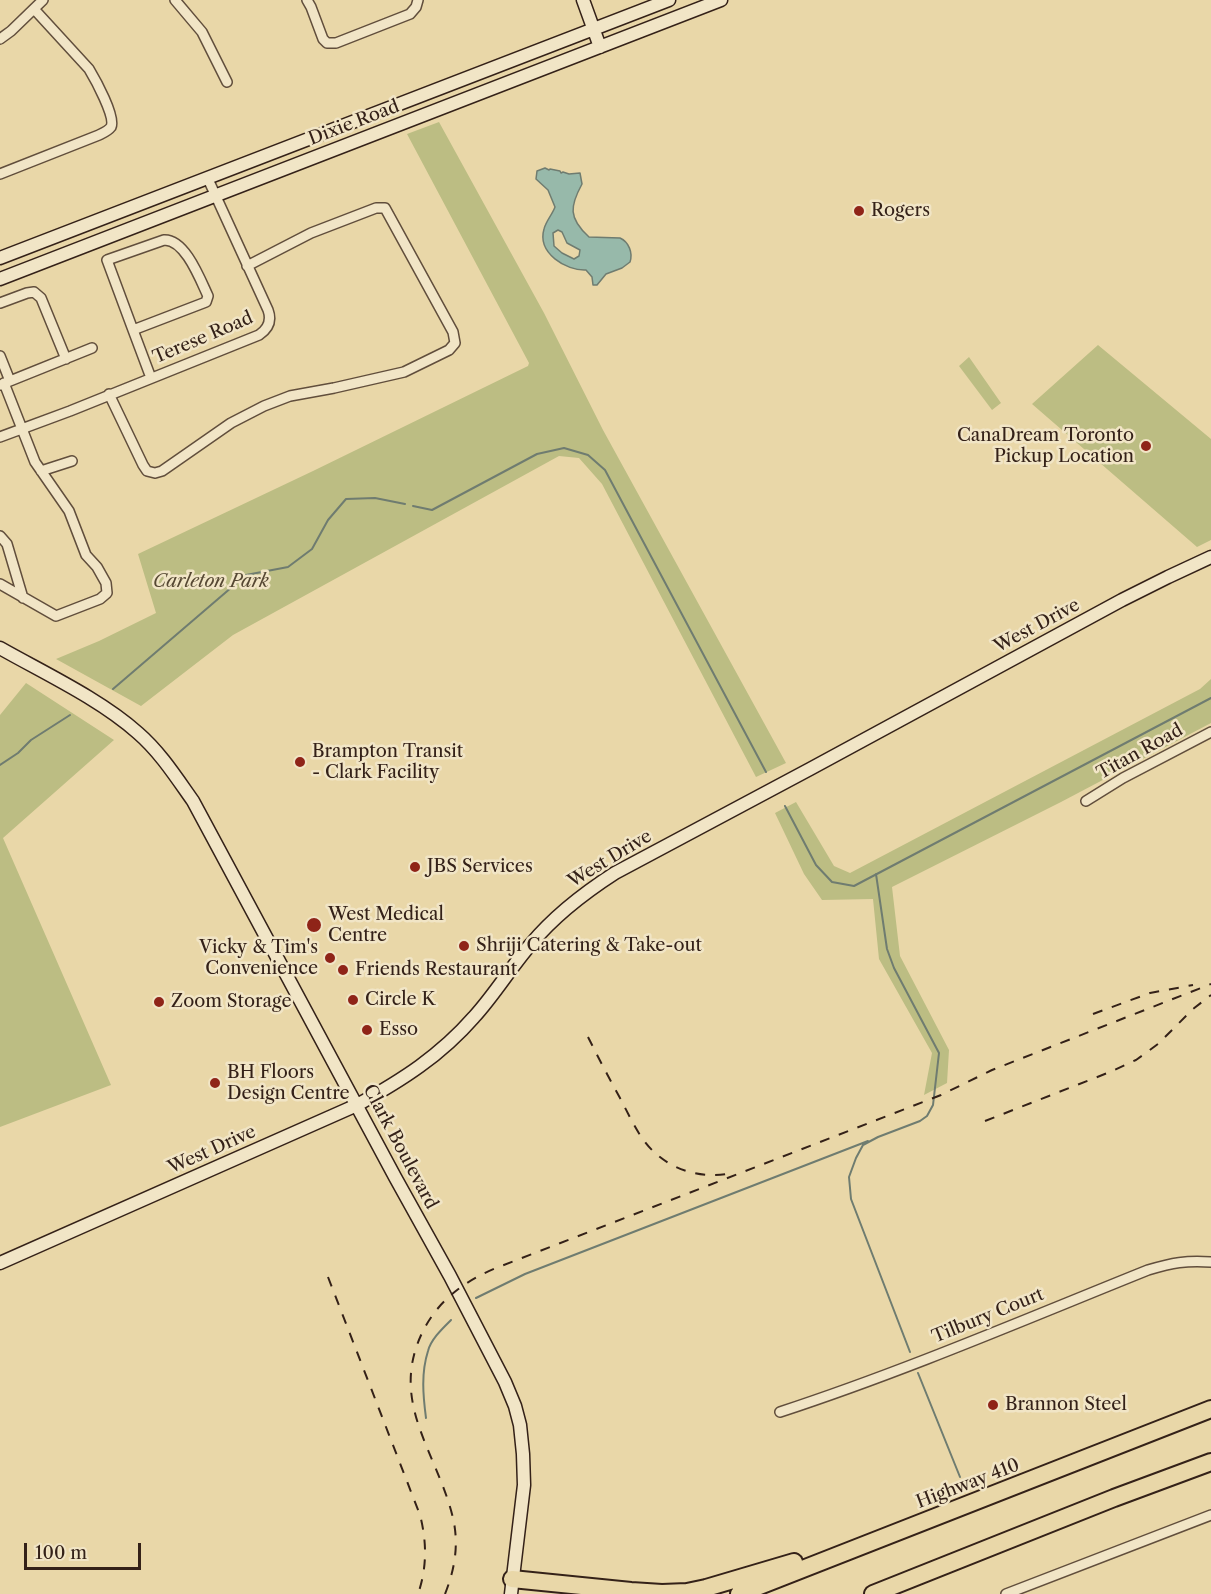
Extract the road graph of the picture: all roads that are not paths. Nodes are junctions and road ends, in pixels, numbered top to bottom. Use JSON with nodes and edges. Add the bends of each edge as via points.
{"nodes":[{"id":1,"x":43,"y":0,"type":"edge"},
{"id":2,"x":175,"y":0,"type":"edge"},
{"id":3,"x":307,"y":0,"type":"edge"},
{"id":4,"x":418,"y":0,"type":"edge"},
{"id":5,"x":583,"y":0,"type":"edge"},
{"id":6,"x":669,"y":0,"type":"edge"},
{"id":7,"x":722,"y":0,"type":"edge"},
{"id":8,"x":34,"y":9,"type":"junction"},
{"id":9,"x":594,"y":29,"type":"junction"},
{"id":10,"x":0,"y":39,"type":"edge"},
{"id":11,"x":600,"y":47,"type":"junction"},
{"id":12,"x":227,"y":82,"type":"dead end"},
{"id":13,"x":0,"y":174,"type":"edge"},
{"id":14,"x":208,"y":179,"type":"junction"},
{"id":15,"x":216,"y":196,"type":"junction"},
{"id":16,"x":0,"y":258,"type":"edge"},
{"id":17,"x":248,"y":266,"type":"junction"},
{"id":18,"x":0,"y":279,"type":"edge"},
{"id":19,"x":0,"y":303,"type":"edge"},
{"id":20,"x":133,"y":330,"type":"junction"},
{"id":21,"x":92,"y":348,"type":"dead end"},
{"id":22,"x":0,"y":356,"type":"edge"},
{"id":23,"x":66,"y":359,"type":"junction"},
{"id":24,"x":151,"y":378,"type":"junction"},
{"id":25,"x":5,"y":383,"type":"edge"},
{"id":26,"x":109,"y":394,"type":"junction"},
{"id":27,"x":22,"y":429,"type":"junction"},
{"id":28,"x":0,"y":437,"type":"edge"},
{"id":29,"x":72,"y":461,"type":"dead end"},
{"id":30,"x":41,"y":471,"type":"junction"},
{"id":31,"x":0,"y":536,"type":"edge"},
{"id":32,"x":1211,"y":557,"type":"edge"},
{"id":33,"x":0,"y":584,"type":"edge"},
{"id":34,"x":24,"y":598,"type":"junction"},
{"id":35,"x":0,"y":648,"type":"edge"},
{"id":36,"x":1211,"y":732,"type":"edge"},
{"id":37,"x":1086,"y":801,"type":"dead end"},
{"id":38,"x":357,"y":1105,"type":"junction"},
{"id":39,"x":1211,"y":1262,"type":"edge"},
{"id":40,"x":0,"y":1263,"type":"edge"},
{"id":41,"x":1207,"y":1410,"type":"edge"},
{"id":42,"x":780,"y":1412,"type":"dead end"},
{"id":43,"x":1211,"y":1462,"type":"edge"},
{"id":44,"x":1211,"y":1515,"type":"edge"},
{"id":45,"x":854,"y":1549,"type":"junction"},
{"id":46,"x":512,"y":1586,"type":"edge"},
{"id":47,"x":739,"y":1594,"type":"edge"},
{"id":48,"x":873,"y":1594,"type":"edge"},
{"id":49,"x":1006,"y":1594,"type":"edge"}],
"edges":[{"from":1,"to":8,"type":"street"},
{"from":2,"to":12,"type":"street","via":[[202,32]]},
{"from":3,"to":4,"type":"street","via":[[323,39],[336,43],[410,14]]},
{"from":5,"to":9,"type":"street"},
{"from":6,"to":9,"type":"street","name":"Dixie Road"},
{"from":7,"to":11,"type":"street","name":"Dixie Road"},
{"from":8,"to":10,"type":"street"},
{"from":8,"to":13,"type":"street","via":[[89,69],[112,125],[99,135]]},
{"from":9,"to":11,"type":"street"},
{"from":9,"to":14,"type":"street","name":"Dixie Road"},
{"from":11,"to":15,"type":"street","name":"Dixie Road"},
{"from":14,"to":15,"type":"street","name":"Terese Road"},
{"from":14,"to":16,"type":"street","name":"Dixie Road"},
{"from":15,"to":17,"type":"street","name":"Terese Road"},
{"from":15,"to":18,"type":"street","name":"Dixie Road"},
{"from":17,"to":24,"type":"street","name":"Terese Road","via":[[270,317],[264,331]]},
{"from":17,"to":26,"type":"street","via":[[311,233],[385,208],[453,332],[455,343],[449,350],[404,372],[290,396],[264,406],[155,473],[143,465]]},
{"from":19,"to":23,"type":"street","via":[[34,292],[41,298]]},
{"from":20,"to":20,"type":"street","via":[[107,260],[171,239],[188,257],[208,296],[206,302]]},
{"from":20,"to":24,"type":"street"},
{"from":21,"to":23,"type":"street"},
{"from":22,"to":25,"type":"street"},
{"from":23,"to":25,"type":"street"},
{"from":24,"to":26,"type":"street","name":"Terese Road"},
{"from":25,"to":27,"type":"street"},
{"from":26,"to":27,"type":"street","name":"Terese Road"},
{"from":27,"to":28,"type":"street","name":"Terese Road"},
{"from":27,"to":30,"type":"street"},
{"from":29,"to":30,"type":"street"},
{"from":30,"to":34,"type":"street","via":[[69,511],[86,555],[106,583],[106,593],[56,616]]},
{"from":31,"to":34,"type":"street","via":[[7,544]]},
{"from":32,"to":38,"type":"street","name":"West Drive","via":[[1122,600],[615,873],[587,891],[544,929],[474,1017],[438,1052],[396,1084]]},
{"from":33,"to":34,"type":"street"},
{"from":35,"to":38,"type":"street","name":"Clark Boulevard","via":[[121,719],[172,771],[193,801]]},
{"from":36,"to":37,"type":"street","name":"Titan Road"},
{"from":38,"to":40,"type":"street","name":"West Drive"},
{"from":38,"to":46,"type":"street","name":"Clark Boulevard","via":[[515,1406],[524,1454],[524,1485]]},
{"from":39,"to":42,"type":"street","name":"Tilbury Court","via":[[1177,1262],[1148,1270]]},
{"from":41,"to":45,"type":"highway","name":"Highway 410"},
{"from":43,"to":48,"type":"highway"},
{"from":44,"to":49,"type":"street"},
{"from":45,"to":46,"type":"highway","via":[[687,1592]]},
{"from":45,"to":47,"type":"highway","name":"Highway 410"}]}
